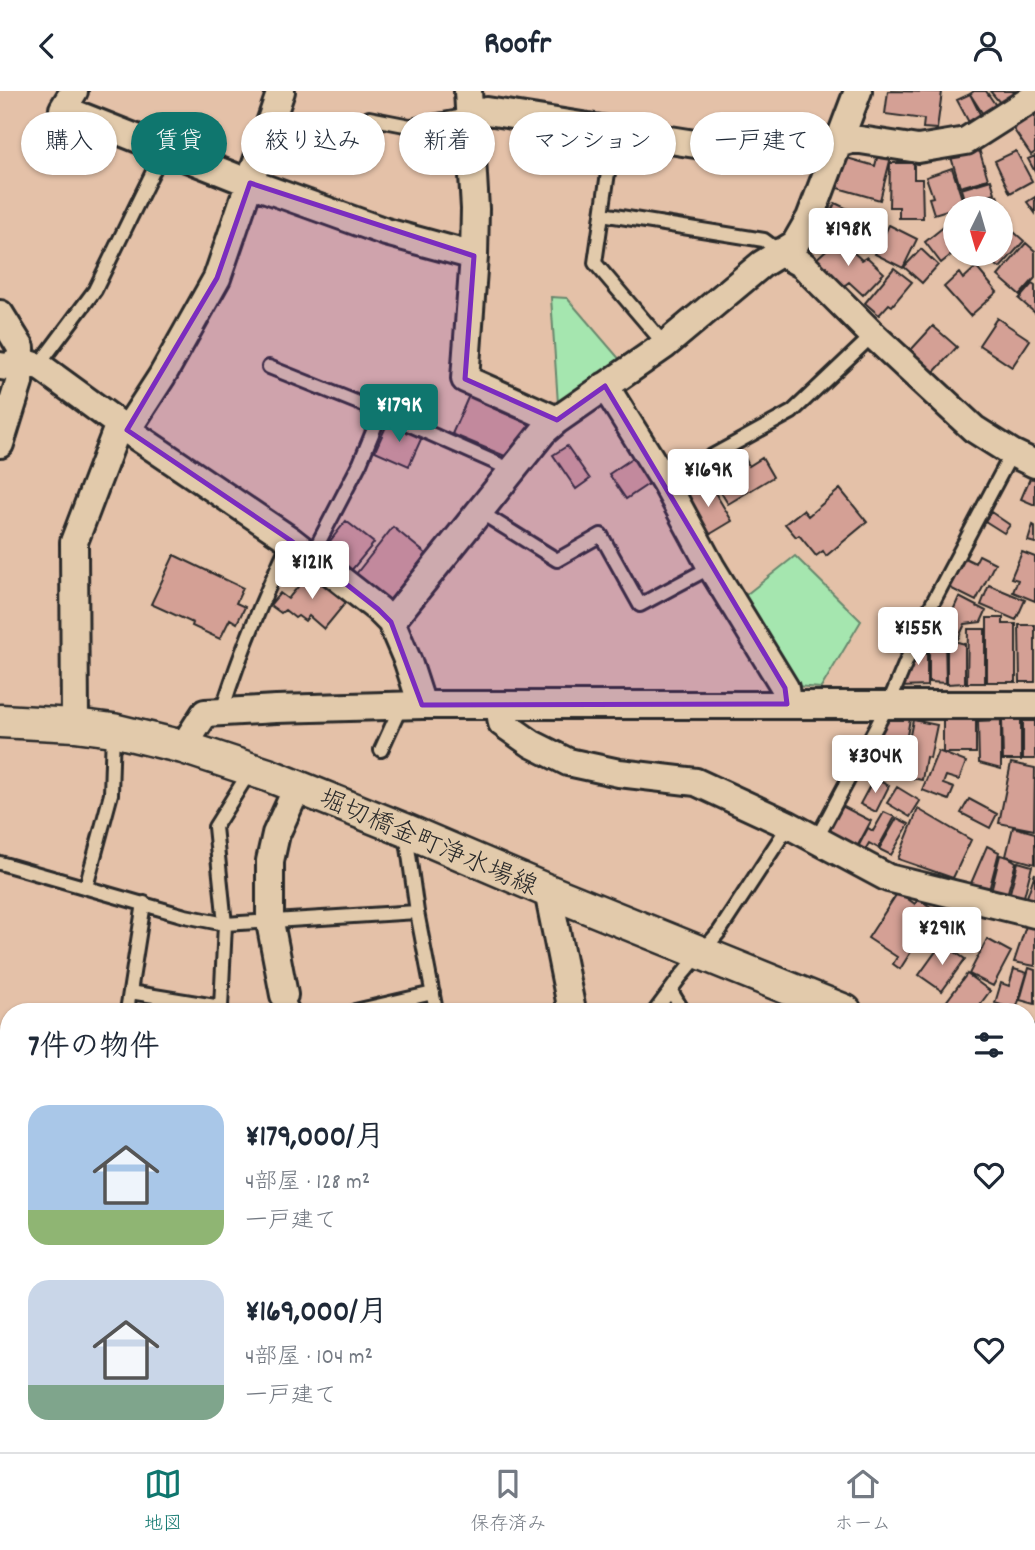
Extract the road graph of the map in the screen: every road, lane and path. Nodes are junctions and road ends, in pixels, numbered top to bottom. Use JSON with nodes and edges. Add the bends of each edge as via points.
{"nodes":[{"id":1,"x":74,"y":91,"type":"edge"},
{"id":2,"x":281,"y":91,"type":"edge"},
{"id":3,"x":858,"y":91,"type":"edge"},
{"id":4,"x":1035,"y":97,"type":"edge"},
{"id":5,"x":469,"y":103,"type":"edge"},
{"id":6,"x":509,"y":114,"type":"edge"},
{"id":7,"x":385,"y":121,"type":"edge"},
{"id":8,"x":131,"y":136,"type":"edge"},
{"id":9,"x":676,"y":141,"type":"edge"},
{"id":10,"x":838,"y":144,"type":"junction"},
{"id":11,"x":227,"y":174,"type":"edge"},
{"id":12,"x":151,"y":175,"type":"edge"},
{"id":13,"x":608,"y":175,"type":"edge"},
{"id":14,"x":250,"y":183,"type":"junction"},
{"id":15,"x":602,"y":214,"type":"junction"},
{"id":16,"x":780,"y":252,"type":"junction"},
{"id":17,"x":474,"y":256,"type":"junction"},
{"id":18,"x":0,"y":314,"type":"edge"},
{"id":19,"x":873,"y":335,"type":"junction"},
{"id":20,"x":665,"y":345,"type":"junction"},
{"id":21,"x":20,"y":364,"type":"edge"},
{"id":22,"x":268,"y":367,"type":"dead end"},
{"id":23,"x":604,"y":386,"type":"junction"},
{"id":24,"x":381,"y":412,"type":"junction"},
{"id":25,"x":557,"y":420,"type":"junction"},
{"id":26,"x":123,"y":427,"type":"junction"},
{"id":27,"x":0,"y":444,"type":"edge"},
{"id":28,"x":1023,"y":459,"type":"edge"},
{"id":29,"x":512,"y":470,"type":"junction"},
{"id":30,"x":665,"y":482,"type":"junction"},
{"id":31,"x":480,"y":512,"type":"junction"},
{"id":32,"x":290,"y":540,"type":"junction"},
{"id":33,"x":311,"y":557,"type":"junction"},
{"id":34,"x":711,"y":567,"type":"junction"},
{"id":35,"x":391,"y":622,"type":"junction"},
{"id":36,"x":787,"y":704,"type":"junction"},
{"id":37,"x":412,"y":705,"type":"junction"},
{"id":38,"x":888,"y":705,"type":"junction"},
{"id":39,"x":1035,"y":705,"type":"edge"},
{"id":40,"x":499,"y":706,"type":"junction"},
{"id":41,"x":222,"y":711,"type":"junction"},
{"id":42,"x":0,"y":721,"type":"edge"},
{"id":43,"x":75,"y":725,"type":"junction"},
{"id":44,"x":113,"y":730,"type":"junction"},
{"id":45,"x":183,"y":747,"type":"junction"},
{"id":46,"x":381,"y":750,"type":"dead end"},
{"id":47,"x":251,"y":769,"type":"junction"},
{"id":48,"x":298,"y":786,"type":"junction"},
{"id":49,"x":789,"y":825,"type":"junction"},
{"id":50,"x":405,"y":830,"type":"junction"},
{"id":51,"x":816,"y":839,"type":"junction"},
{"id":52,"x":0,"y":863,"type":"edge"},
{"id":53,"x":86,"y":887,"type":"junction"},
{"id":54,"x":548,"y":891,"type":"junction"},
{"id":55,"x":144,"y":903,"type":"junction"},
{"id":56,"x":417,"y":912,"type":"junction"},
{"id":57,"x":1035,"y":914,"type":"edge"},
{"id":58,"x":270,"y":922,"type":"junction"},
{"id":59,"x":225,"y":923,"type":"junction"},
{"id":60,"x":700,"y":953,"type":"junction"},
{"id":61,"x":671,"y":991,"type":"junction"},
{"id":62,"x":130,"y":992,"type":"junction"},
{"id":63,"x":433,"y":993,"type":"junction"},
{"id":64,"x":128,"y":1003,"type":"edge"},
{"id":65,"x":190,"y":1003,"type":"edge"},
{"id":66,"x":222,"y":1003,"type":"edge"},
{"id":67,"x":288,"y":1003,"type":"edge"},
{"id":68,"x":390,"y":1003,"type":"edge"},
{"id":69,"x":435,"y":1003,"type":"edge"},
{"id":70,"x":570,"y":1003,"type":"edge"},
{"id":71,"x":661,"y":1003,"type":"edge"},
{"id":72,"x":678,"y":1003,"type":"edge"},
{"id":73,"x":825,"y":1003,"type":"edge"}],
"edges":[{"from":1,"to":8,"type":"street","via":[[63,109]]},
{"from":2,"to":14,"type":"street"},
{"from":3,"to":10,"type":"street"},
{"from":4,"to":10,"type":"street","via":[[966,141],[918,149],[854,138]]},
{"from":5,"to":6,"type":"street"},
{"from":5,"to":7,"type":"lane","via":[[410,126]]},
{"from":5,"to":17,"type":"street"},
{"from":9,"to":10,"type":"street","via":[[714,147]]},
{"from":10,"to":16,"type":"street","via":[[810,218],[795,244]]},
{"from":11,"to":14,"type":"street"},
{"from":12,"to":21,"type":"lane","via":[[94,290]]},
{"from":13,"to":15,"type":"lane"},
{"from":14,"to":17,"type":"street","via":[[386,232]]},
{"from":14,"to":26,"type":"street","via":[[217,278],[162,376]]},
{"from":15,"to":16,"type":"lane","via":[[764,240]]},
{"from":15,"to":20,"type":"lane","via":[[595,263]]},
{"from":16,"to":19,"type":"street","via":[[803,265]]},
{"from":16,"to":20,"type":"street"},
{"from":17,"to":25,"type":"street","via":[[465,379]]},
{"from":18,"to":21,"type":"street","via":[[22,348]]},
{"from":19,"to":28,"type":"street","via":[[974,429]]},
{"from":19,"to":30,"type":"lane","via":[[792,412]]},
{"from":20,"to":23,"type":"street"},
{"from":21,"to":26,"type":"street"},
{"from":21,"to":27,"type":"street","via":[[19,383]]},
{"from":22,"to":24,"type":"lane"},
{"from":23,"to":25,"type":"street"},
{"from":23,"to":30,"type":"street"},
{"from":24,"to":29,"type":"lane"},
{"from":24,"to":33,"type":"lane"},
{"from":25,"to":29,"type":"street"},
{"from":26,"to":32,"type":"street"},
{"from":26,"to":43,"type":"street","via":[[74,542]]},
{"from":28,"to":38,"type":"lane","via":[[923,621]]},
{"from":29,"to":31,"type":"street"},
{"from":30,"to":34,"type":"street"},
{"from":31,"to":34,"type":"lane","via":[[557,560],[601,535],[640,605]]},
{"from":31,"to":35,"type":"street"},
{"from":32,"to":33,"type":"street"},
{"from":32,"to":41,"type":"lane","via":[[252,624]]},
{"from":33,"to":35,"type":"street"},
{"from":34,"to":36,"type":"street","via":[[785,688]]},
{"from":35,"to":37,"type":"street","via":[[408,662]]},
{"from":36,"to":38,"type":"street"},
{"from":36,"to":40,"type":"street"},
{"from":37,"to":40,"type":"street"},
{"from":37,"to":41,"type":"street"},
{"from":37,"to":46,"type":"lane"},
{"from":38,"to":39,"type":"street"},
{"from":38,"to":51,"type":"lane"},
{"from":40,"to":49,"type":"street","via":[[502,723],[568,762],[696,782]]},
{"from":41,"to":45,"type":"street","via":[[205,713]]},
{"from":42,"to":43,"type":"street","name":"堀切橋金町浄水場線"},
{"from":43,"to":44,"type":"street","name":"堀切橋金町浄水場線"},
{"from":44,"to":45,"type":"street","name":"堀切橋金町浄水場線"},
{"from":44,"to":53,"type":"lane","via":[[111,794]]},
{"from":45,"to":47,"type":"street","name":"堀切橋金町浄水場線"},
{"from":47,"to":48,"type":"street","name":"堀切橋金町浄水場線"},
{"from":47,"to":59,"type":"lane","via":[[215,827]]},
{"from":48,"to":50,"type":"street","name":"堀切橋金町浄水場線"},
{"from":48,"to":58,"type":"street","via":[[276,834]]},
{"from":49,"to":51,"type":"street"},
{"from":49,"to":60,"type":"lane","via":[[719,932]]},
{"from":50,"to":54,"type":"street","name":"堀切橋金町浄水場線"},
{"from":50,"to":56,"type":"lane"},
{"from":51,"to":57,"type":"street","via":[[888,878]]},
{"from":52,"to":53,"type":"lane"},
{"from":53,"to":55,"type":"lane"},
{"from":54,"to":60,"type":"street","name":"堀切橋金町浄水場線"},
{"from":54,"to":70,"type":"street"},
{"from":55,"to":59,"type":"lane"},
{"from":55,"to":62,"type":"lane"},
{"from":56,"to":58,"type":"lane"},
{"from":56,"to":63,"type":"lane"},
{"from":58,"to":59,"type":"lane"},
{"from":58,"to":67,"type":"street"},
{"from":59,"to":66,"type":"lane"},
{"from":60,"to":61,"type":"lane"},
{"from":60,"to":73,"type":"street","name":"堀切橋金町浄水場線"},
{"from":61,"to":71,"type":"lane"},
{"from":61,"to":72,"type":"lane"},
{"from":62,"to":64,"type":"lane"},
{"from":62,"to":65,"type":"lane"},
{"from":63,"to":68,"type":"lane"},
{"from":63,"to":69,"type":"lane"}]}
